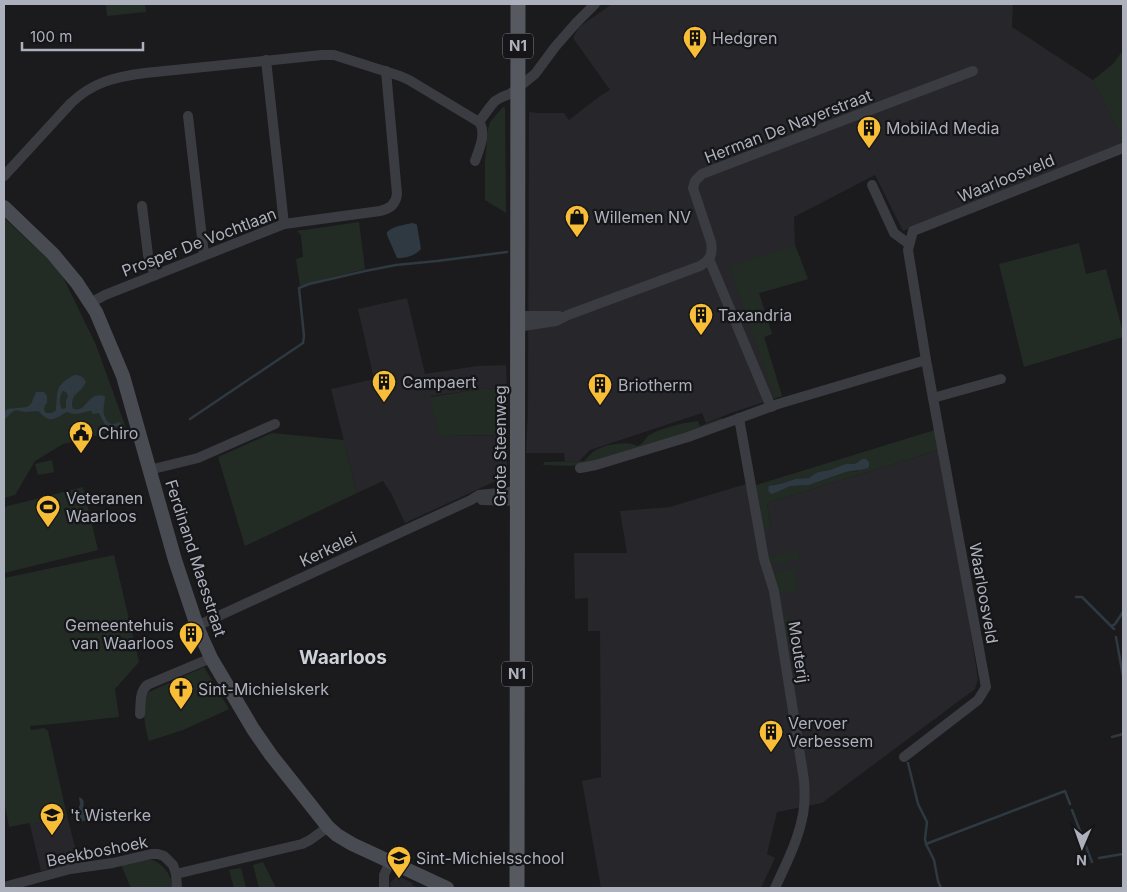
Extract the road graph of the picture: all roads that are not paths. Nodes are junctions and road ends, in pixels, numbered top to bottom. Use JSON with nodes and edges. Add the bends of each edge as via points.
{"nodes":[{"id":1,"x":518,"y":4,"type":"edge"},
{"id":2,"x":595,"y":4,"type":"edge"},
{"id":3,"x":266,"y":60,"type":"junction"},
{"id":4,"x":386,"y":71,"type":"junction"},
{"id":5,"x":973,"y":71,"type":"dead end"},
{"id":6,"x":518,"y":88,"type":"junction"},
{"id":7,"x":188,"y":116,"type":"dead end"},
{"id":8,"x":479,"y":122,"type":"junction"},
{"id":9,"x":1123,"y":148,"type":"edge"},
{"id":10,"x":475,"y":161,"type":"dead end"},
{"id":11,"x":4,"y":176,"type":"edge"},
{"id":12,"x":872,"y":185,"type":"dead end"},
{"id":13,"x":142,"y":206,"type":"dead end"},
{"id":14,"x":4,"y":207,"type":"edge"},
{"id":15,"x":284,"y":224,"type":"junction"},
{"id":16,"x":909,"y":244,"type":"junction"},
{"id":17,"x":204,"y":255,"type":"junction"},
{"id":18,"x":709,"y":259,"type":"junction"},
{"id":19,"x":155,"y":274,"type":"junction"},
{"id":20,"x":90,"y":302,"type":"junction"},
{"id":21,"x":517,"y":322,"type":"junction"},
{"id":22,"x":926,"y":360,"type":"junction"},
{"id":23,"x":1001,"y":380,"type":"dead end"},
{"id":24,"x":933,"y":398,"type":"junction"},
{"id":25,"x":770,"y":407,"type":"junction"},
{"id":26,"x":739,"y":418,"type":"junction"},
{"id":27,"x":275,"y":424,"type":"dead end"},
{"id":28,"x":580,"y":468,"type":"dead end"},
{"id":29,"x":149,"y":470,"type":"junction"},
{"id":30,"x":517,"y":496,"type":"junction"},
{"id":31,"x":197,"y":626,"type":"junction"},
{"id":32,"x":211,"y":658,"type":"junction"},
{"id":33,"x":140,"y":714,"type":"dead end"},
{"id":34,"x":904,"y":757,"type":"dead end"},
{"id":35,"x":328,"y":827,"type":"junction"},
{"id":36,"x":390,"y":862,"type":"junction"},
{"id":37,"x":176,"y":874,"type":"junction"},
{"id":38,"x":4,"y":887,"type":"edge"},
{"id":39,"x":177,"y":888,"type":"edge"},
{"id":40,"x":384,"y":888,"type":"edge"},
{"id":41,"x":447,"y":888,"type":"edge"},
{"id":42,"x":517,"y":888,"type":"edge"},
{"id":43,"x":775,"y":888,"type":"edge"}],
"edges":[{"from":1,"to":6,"type":"main road","name":"Grote Steenweg","number":"N1"},
{"from":2,"to":6,"type":"street","via":[[535,74]]},
{"from":3,"to":4,"type":"street","via":[[328,54]]},
{"from":3,"to":11,"type":"street","via":[[132,75],[88,89],[71,103]]},
{"from":3,"to":15,"type":"street"},
{"from":4,"to":8,"type":"street","via":[[409,80]]},
{"from":4,"to":15,"type":"street","name":"Prosper De Vochtlaan","via":[[397,194],[395,202],[380,212]]},
{"from":5,"to":18,"type":"street","name":"Herman De Nayerstraat","via":[[702,174],[693,188],[711,242]]},
{"from":6,"to":8,"type":"street","via":[[495,101]]},
{"from":6,"to":21,"type":"main road","name":"Grote Steenweg","number":"N1"},
{"from":7,"to":17,"type":"street"},
{"from":8,"to":10,"type":"street","via":[[482,131]]},
{"from":9,"to":16,"type":"street","name":"Waarloosveld","via":[[913,231]]},
{"from":12,"to":16,"type":"street","via":[[894,233]]},
{"from":13,"to":19,"type":"street","via":[[148,255]]},
{"from":14,"to":20,"type":"street","name":"Ferdinand Maesstraat","via":[[53,254]]},
{"from":15,"to":17,"type":"street","name":"Prosper De Vochtlaan"},
{"from":16,"to":22,"type":"street","name":"Waarloosveld"},
{"from":17,"to":19,"type":"street","name":"Prosper De Vochtlaan"},
{"from":18,"to":21,"type":"street","via":[[700,266],[556,321]]},
{"from":18,"to":25,"type":"street"},
{"from":19,"to":20,"type":"street","name":"Prosper De Vochtlaan"},
{"from":20,"to":29,"type":"street","name":"Ferdinand Maesstraat","via":[[123,376]]},
{"from":21,"to":30,"type":"main road","name":"Grote Steenweg","number":"N1"},
{"from":22,"to":24,"type":"street","name":"Waarloosveld"},
{"from":22,"to":25,"type":"street"},
{"from":23,"to":24,"type":"street"},
{"from":24,"to":34,"type":"street","name":"Waarloosveld","via":[[986,687],[978,700]]},
{"from":25,"to":26,"type":"street"},
{"from":26,"to":28,"type":"street","via":[[688,437]]},
{"from":26,"to":43,"type":"street","name":"Mouterij","via":[[764,559],[774,591],[804,780],[803,817],[798,836]]},
{"from":27,"to":29,"type":"street","name":"Ferdinand Maesstraat","via":[[198,458]]},
{"from":29,"to":31,"type":"street","name":"Ferdinand Maesstraat"},
{"from":30,"to":31,"type":"street","name":"Kerkelei","via":[[479,495]]},
{"from":30,"to":42,"type":"main road","name":"Grote Steenweg","number":"N1"},
{"from":31,"to":32,"type":"street","name":"Ferdinand Maesstraat"},
{"from":32,"to":33,"type":"street","name":"Ferdinand Maesstraat","via":[[148,685],[141,694]]},
{"from":32,"to":35,"type":"street","name":"Ferdinand Maesstraat","via":[[271,755]]},
{"from":35,"to":36,"type":"street","name":"Ferdinand Maesstraat","via":[[352,844]]},
{"from":35,"to":37,"type":"street","via":[[302,844]]},
{"from":36,"to":40,"type":"street","via":[[384,875]]},
{"from":36,"to":41,"type":"street","name":"Ferdinand Maesstraat"},
{"from":37,"to":38,"type":"street","name":"Beekboshoek","via":[[164,856],[151,854],[70,869]]},
{"from":37,"to":39,"type":"street"}]}
